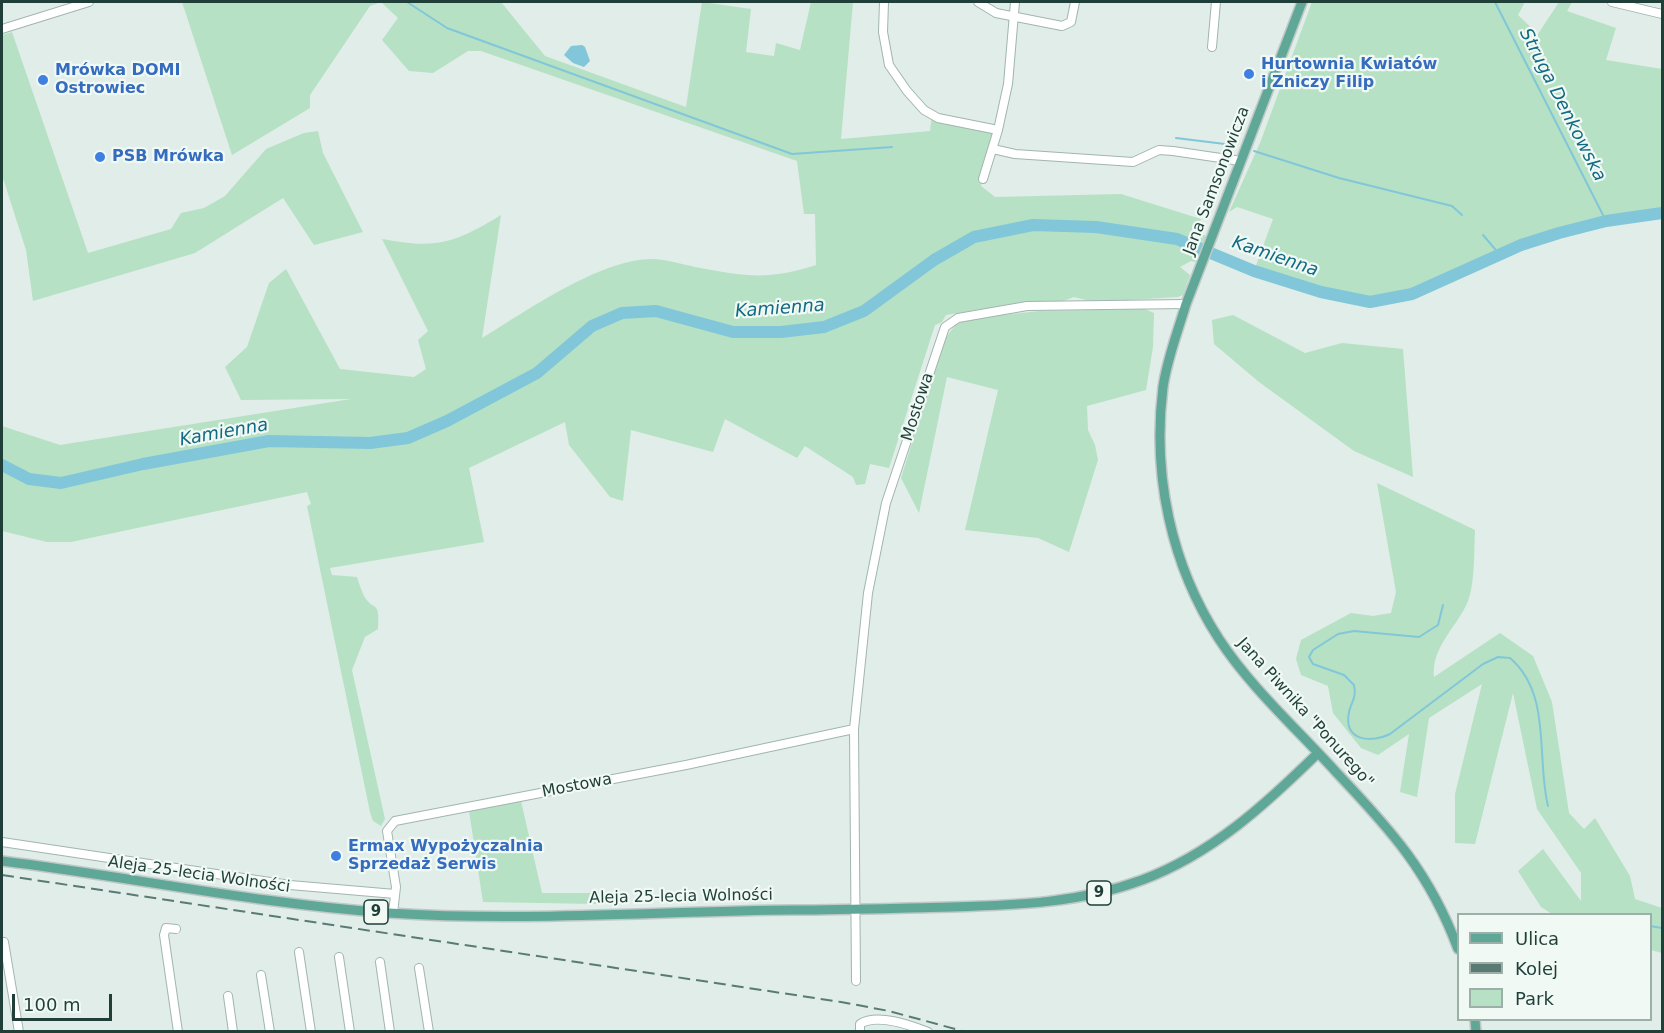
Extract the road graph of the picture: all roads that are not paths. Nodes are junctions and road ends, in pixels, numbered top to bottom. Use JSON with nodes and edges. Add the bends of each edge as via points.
{"nodes":[{"id":1,"x":89,"y":2,"type":"edge"},
{"id":2,"x":884,"y":2,"type":"edge"},
{"id":3,"x":978,"y":2,"type":"edge"},
{"id":4,"x":1015,"y":2,"type":"edge"},
{"id":5,"x":1075,"y":2,"type":"edge"},
{"id":6,"x":1216,"y":2,"type":"edge"},
{"id":7,"x":1302,"y":2,"type":"edge"},
{"id":8,"x":1612,"y":2,"type":"edge"},
{"id":9,"x":1662,"y":14,"type":"edge"},
{"id":10,"x":1013,"y":18,"type":"junction"},
{"id":11,"x":2,"y":28,"type":"edge"},
{"id":12,"x":1212,"y":48,"type":"dead end"},
{"id":13,"x":998,"y":130,"type":"junction"},
{"id":14,"x":993,"y":149,"type":"junction"},
{"id":15,"x":1241,"y":161,"type":"junction"},
{"id":16,"x":983,"y":179,"type":"dead end"},
{"id":17,"x":1186,"y":304,"type":"junction"},
{"id":18,"x":854,"y":729,"type":"junction"},
{"id":19,"x":1318,"y":753,"type":"junction"},
{"id":20,"x":2,"y":842,"type":"edge"},
{"id":21,"x":2,"y":861,"type":"edge"},
{"id":22,"x":395,"y":894,"type":"junction"},
{"id":23,"x":854,"y":910,"type":"junction"},
{"id":24,"x":393,"y":913,"type":"junction"},
{"id":25,"x":176,"y":929,"type":"dead end"},
{"id":26,"x":4,"y":942,"type":"dead end"},
{"id":27,"x":1457,"y":947,"type":"edge"},
{"id":28,"x":299,"y":952,"type":"dead end"},
{"id":29,"x":339,"y":957,"type":"dead end"},
{"id":30,"x":380,"y":962,"type":"dead end"},
{"id":31,"x":419,"y":968,"type":"dead end"},
{"id":32,"x":261,"y":975,"type":"dead end"},
{"id":33,"x":856,"y":981,"type":"dead end"},
{"id":34,"x":228,"y":996,"type":"dead end"},
{"id":35,"x":860,"y":1028,"type":"edge"},
{"id":36,"x":19,"y":1032,"type":"edge"},
{"id":37,"x":178,"y":1032,"type":"edge"},
{"id":38,"x":233,"y":1032,"type":"edge"},
{"id":39,"x":270,"y":1032,"type":"edge"},
{"id":40,"x":310,"y":1032,"type":"edge"},
{"id":41,"x":350,"y":1032,"type":"edge"},
{"id":42,"x":390,"y":1032,"type":"edge"},
{"id":43,"x":429,"y":1032,"type":"edge"},
{"id":44,"x":928,"y":1032,"type":"edge"}],
"edges":[{"from":1,"to":11,"type":"street"},
{"from":2,"to":13,"type":"street","via":[[888,65],[907,92],[938,118]]},
{"from":3,"to":10,"type":"street"},
{"from":4,"to":10,"type":"street"},
{"from":5,"to":10,"type":"street","via":[[1068,26]]},
{"from":6,"to":12,"type":"street"},
{"from":7,"to":15,"type":"main road","name":"Jana Samsonowicza"},
{"from":8,"to":9,"type":"street"},
{"from":10,"to":13,"type":"street","via":[[1008,84]]},
{"from":13,"to":14,"type":"street"},
{"from":14,"to":15,"type":"street","via":[[1133,162],[1159,150]]},
{"from":14,"to":16,"type":"street"},
{"from":15,"to":17,"type":"main road","name":"Jana Samsonowicza"},
{"from":17,"to":18,"type":"street","name":"Mostowa","via":[[1027,306],[958,318],[945,327],[880,524],[868,593]]},
{"from":17,"to":19,"type":"main road","name":"Jana Piwnika \"Ponurego\"","via":[[1164,386],[1160,421],[1162,480],[1174,542],[1189,584],[1220,640]]},
{"from":18,"to":22,"type":"street","name":"Mostowa","via":[[395,821],[387,831]]},
{"from":18,"to":23,"type":"street","name":"Mostowa"},
{"from":19,"to":23,"type":"main road","name":"Aleja 25-lecia Wolności","number":"9","via":[[1243,823],[1200,852],[1113,890],[1060,901]]},
{"from":19,"to":27,"type":"main road","name":"Jana Piwnika \"Ponurego\"","via":[[1413,858],[1446,914]]},
{"from":20,"to":22,"type":"street","via":[[291,885]]},
{"from":21,"to":24,"type":"main road","name":"Aleja 25-lecia Wolności","number":"9","via":[[278,902]]},
{"from":22,"to":24,"type":"street","name":"Mostowa"},
{"from":23,"to":24,"type":"main road","name":"Aleja 25-lecia Wolności","number":"9","via":[[501,916]]},
{"from":23,"to":33,"type":"street","name":"Mostowa"},
{"from":25,"to":37,"type":"street","via":[[166,928],[164,935]]},
{"from":26,"to":36,"type":"street"},
{"from":28,"to":40,"type":"street"},
{"from":29,"to":41,"type":"street"},
{"from":30,"to":42,"type":"street"},
{"from":31,"to":43,"type":"street"},
{"from":32,"to":39,"type":"street"},
{"from":34,"to":38,"type":"street"},
{"from":35,"to":44,"type":"street","via":[[870,1020]]}]}
